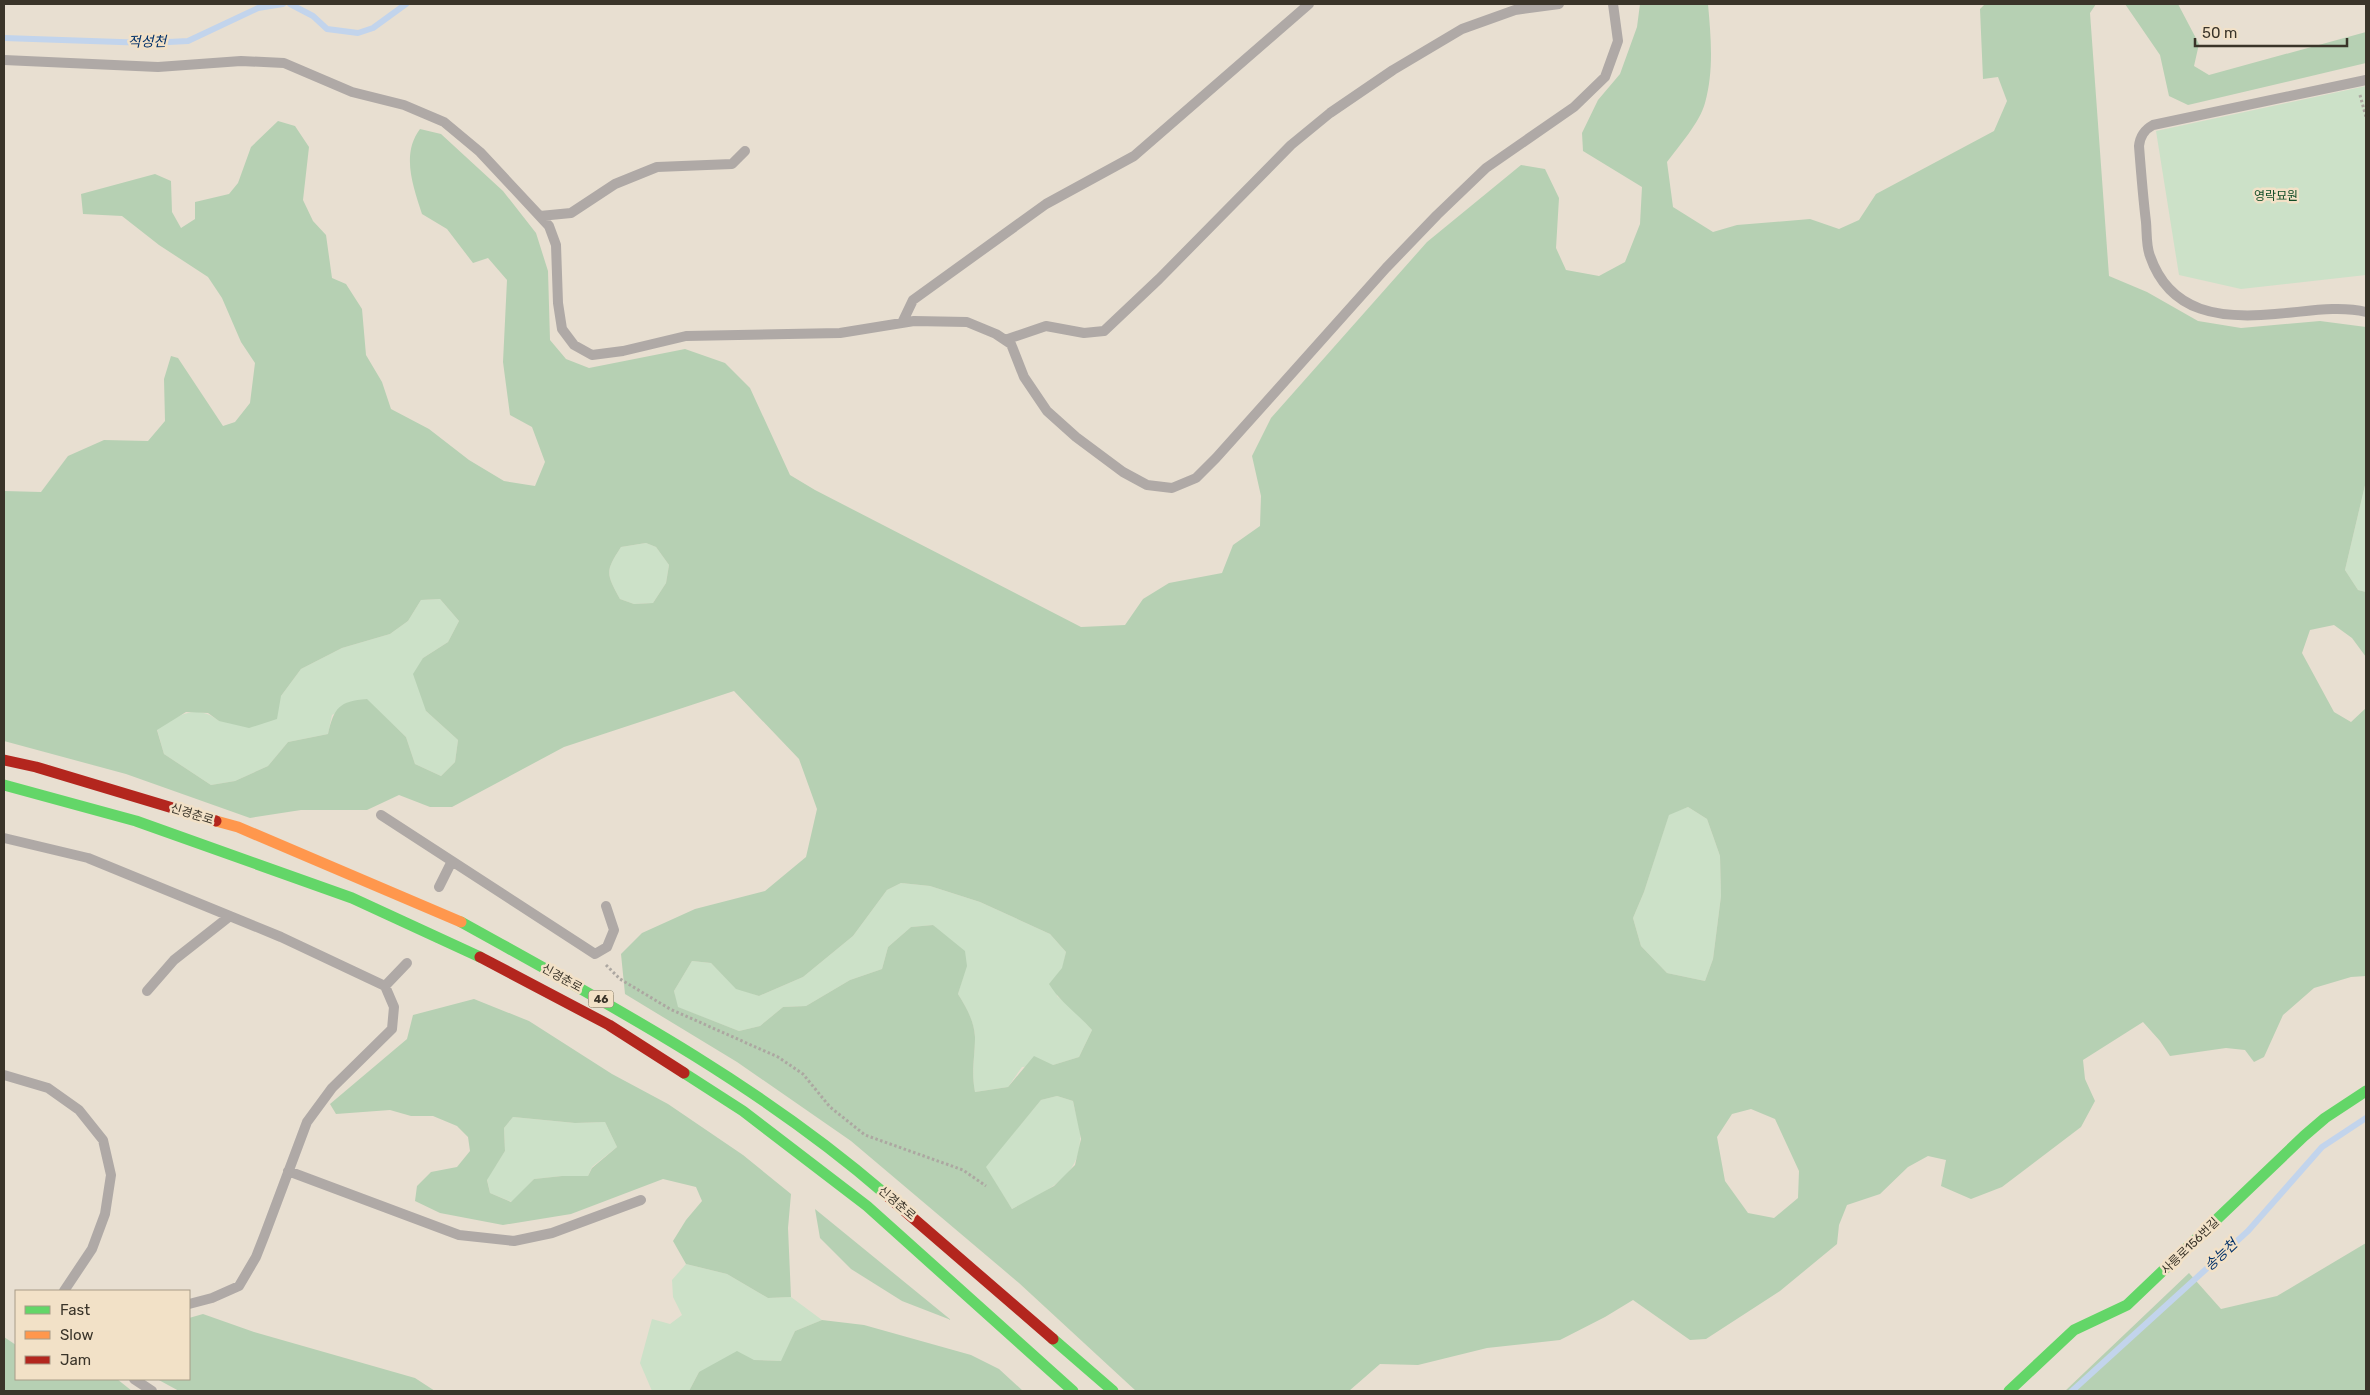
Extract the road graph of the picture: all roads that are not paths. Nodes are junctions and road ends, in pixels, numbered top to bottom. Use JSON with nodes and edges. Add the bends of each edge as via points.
{"nodes":[{"id":1,"x":1309,"y":4,"type":"edge"},
{"id":2,"x":1559,"y":4,"type":"edge"},
{"id":3,"x":1613,"y":4,"type":"edge"},
{"id":4,"x":4,"y":60,"type":"edge"},
{"id":5,"x":2361,"y":82,"type":"edge"},
{"id":6,"x":745,"y":151,"type":"dead end"},
{"id":7,"x":540,"y":216,"type":"junction"},
{"id":8,"x":2366,"y":312,"type":"edge"},
{"id":9,"x":902,"y":323,"type":"junction"},
{"id":10,"x":1005,"y":340,"type":"junction"},
{"id":11,"x":4,"y":760,"type":"edge"},
{"id":12,"x":4,"y":785,"type":"edge"},
{"id":13,"x":381,"y":815,"type":"dead end"},
{"id":14,"x":4,"y":838,"type":"edge"},
{"id":15,"x":452,"y":861,"type":"junction"},
{"id":16,"x":439,"y":887,"type":"dead end"},
{"id":17,"x":606,"y":906,"type":"dead end"},
{"id":18,"x":230,"y":916,"type":"junction"},
{"id":19,"x":407,"y":962,"type":"dead end"},
{"id":20,"x":385,"y":986,"type":"junction"},
{"id":21,"x":147,"y":991,"type":"dead end"},
{"id":22,"x":4,"y":1075,"type":"edge"},
{"id":23,"x":2366,"y":1091,"type":"edge"},
{"id":24,"x":288,"y":1171,"type":"junction"},
{"id":25,"x":641,"y":1200,"type":"dead end"},
{"id":26,"x":65,"y":1290,"type":"edge"},
{"id":27,"x":190,"y":1304,"type":"edge"},
{"id":28,"x":136,"y":1380,"type":"edge"},
{"id":29,"x":152,"y":1391,"type":"edge"},
{"id":30,"x":1073,"y":1391,"type":"edge"},
{"id":31,"x":1113,"y":1391,"type":"edge"},
{"id":32,"x":2009,"y":1391,"type":"edge"}],
"edges":[{"from":1,"to":9,"type":"lane","via":[[1134,156],[1046,204],[913,300]]},
{"from":2,"to":10,"type":"lane","via":[[1515,10],[1462,29],[1330,113],[1291,145],[1104,331],[1084,333],[1046,326]]},
{"from":3,"to":10,"type":"lane","via":[[1618,41],[1605,77],[1574,107],[1486,168],[1444,208],[1196,478],[1172,488],[1147,485],[1123,472],[1076,438],[1047,410],[1024,377],[1011,344]]},
{"from":4,"to":7,"type":"lane","via":[[158,67],[241,61],[284,63],[352,92],[404,105],[444,122],[480,152]]},
{"from":5,"to":8,"type":"lane","via":[[2153,125],[2145,130],[2138,146],[2149,254],[2166,286],[2180,300],[2198,309],[2243,317],[2333,310]]},
{"from":6,"to":7,"type":"lane","via":[[732,164],[657,168],[615,184],[571,213]]},
{"from":7,"to":9,"type":"lane","via":[[549,226],[556,245],[562,329],[574,346],[592,355],[686,336],[840,333]]},
{"from":9,"to":10,"type":"lane","via":[[967,322]]},
{"from":11,"to":31,"type":"main road","name":"신경춘로","number":"46","via":[[238,827],[449,915],[624,1012],[732,1080],[845,1159]]},
{"from":12,"to":30,"type":"main road","name":"신경춘로","number":"46","via":[[136,821],[352,898],[493,963],[609,1025],[743,1111],[867,1206]]},
{"from":13,"to":15,"type":"lane"},
{"from":14,"to":18,"type":"lane","via":[[88,858]]},
{"from":15,"to":16,"type":"lane"},
{"from":15,"to":17,"type":"lane","via":[[595,954],[607,947],[614,930]]},
{"from":18,"to":20,"type":"lane"},
{"from":18,"to":21,"type":"lane","via":[[174,960]]},
{"from":19,"to":20,"type":"lane"},
{"from":20,"to":24,"type":"lane","via":[[394,1007],[392,1029],[332,1088],[307,1122]]},
{"from":22,"to":26,"type":"lane","via":[[48,1088],[79,1110],[103,1140],[111,1175],[105,1214],[92,1249]]},
{"from":23,"to":32,"type":"main road","name":"사릉로156번길","via":[[2304,1136],[2127,1305],[2092,1320],[2062,1339]]},
{"from":24,"to":25,"type":"lane","via":[[459,1235],[514,1241],[552,1233]]},
{"from":24,"to":27,"type":"lane","via":[[259,1249],[239,1286]]},
{"from":28,"to":29,"type":"lane"}]}
